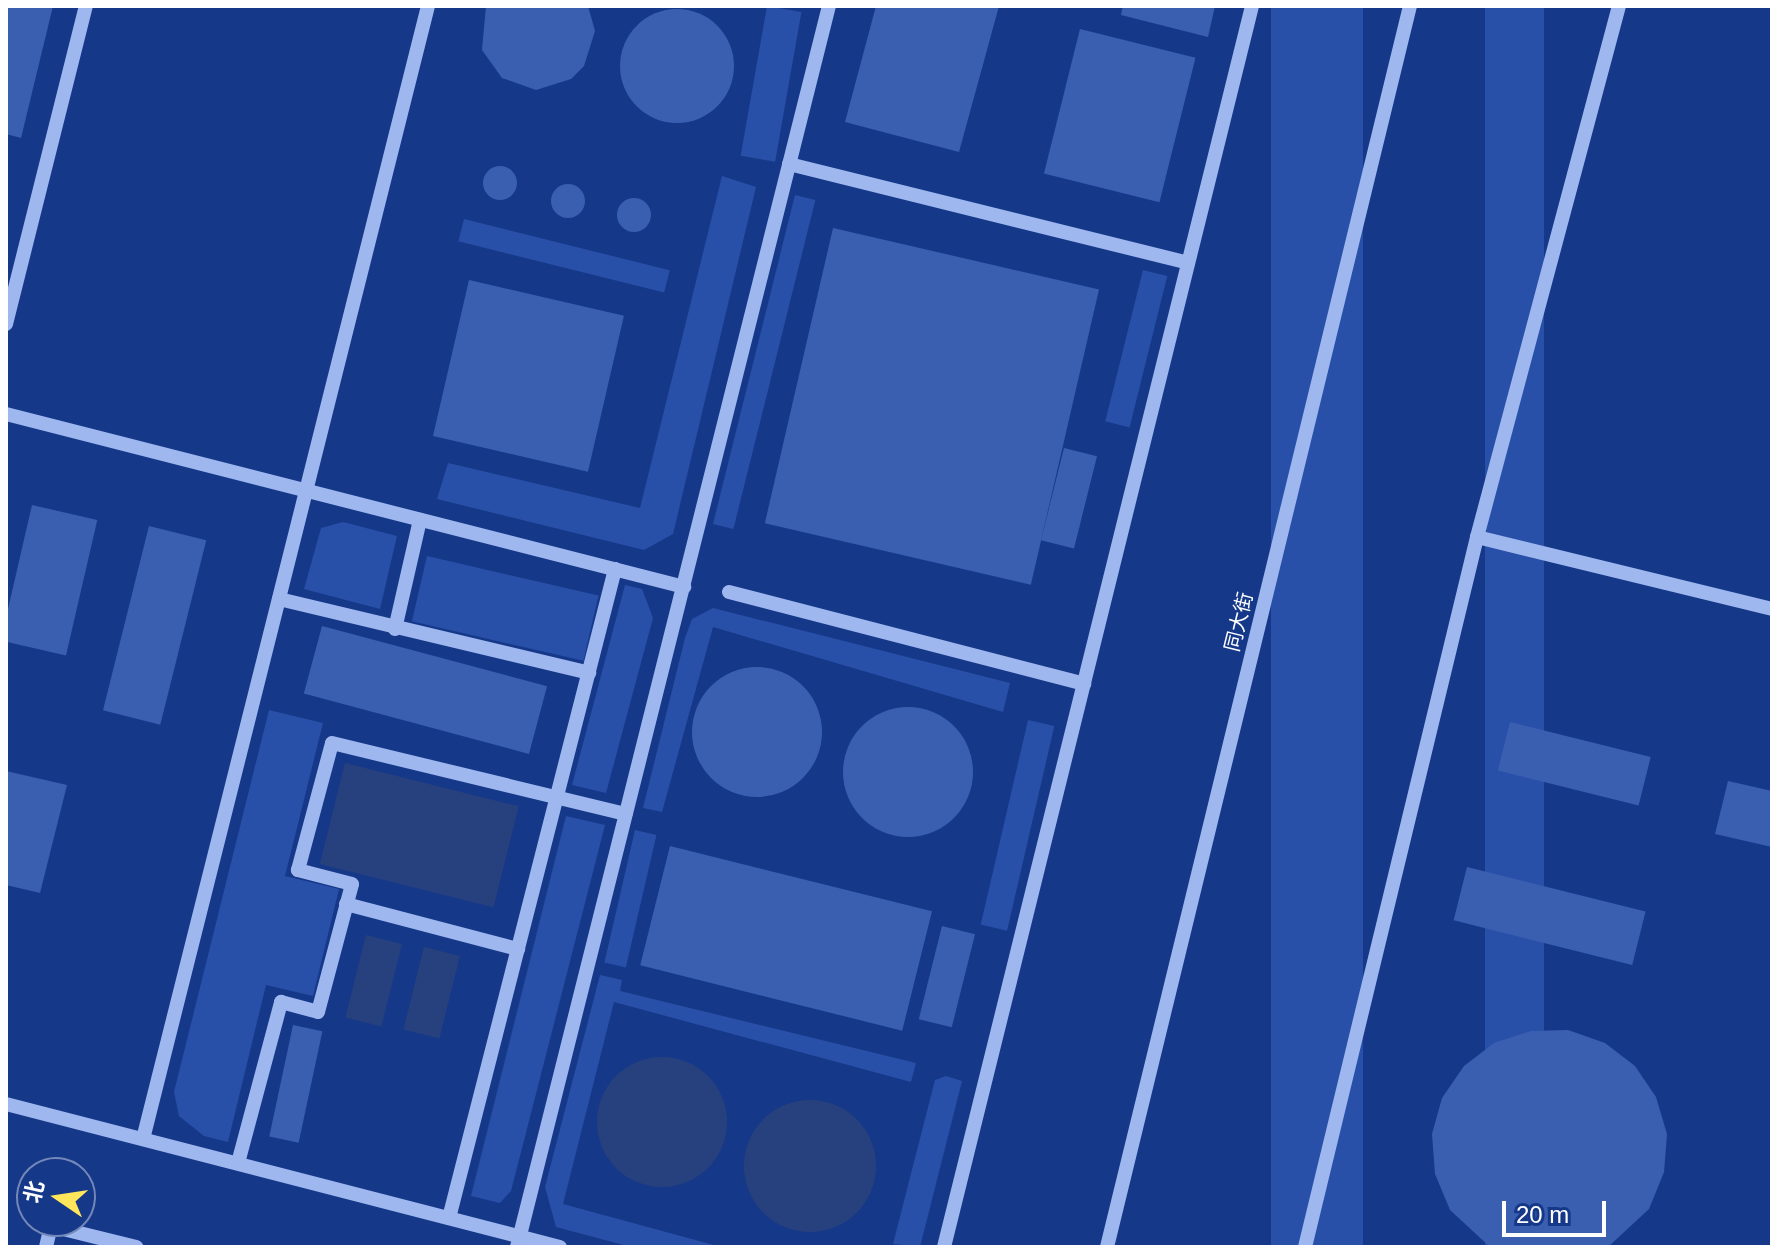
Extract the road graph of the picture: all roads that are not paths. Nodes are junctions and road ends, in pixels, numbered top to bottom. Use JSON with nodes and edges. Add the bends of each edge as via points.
{"nodes":[{"id":1,"x":86,"y":6,"type":"edge"},
{"id":2,"x":428,"y":6,"type":"edge"},
{"id":3,"x":829,"y":6,"type":"edge"},
{"id":4,"x":1252,"y":6,"type":"edge"},
{"id":5,"x":1410,"y":6,"type":"edge"},
{"id":6,"x":1619,"y":6,"type":"edge"},
{"id":7,"x":789,"y":164,"type":"junction"},
{"id":8,"x":1188,"y":263,"type":"junction"},
{"id":9,"x":6,"y":324,"type":"edge"},
{"id":10,"x":6,"y":414,"type":"edge"},
{"id":11,"x":306,"y":490,"type":"junction"},
{"id":12,"x":420,"y":520,"type":"junction"},
{"id":13,"x":1477,"y":537,"type":"junction"},
{"id":14,"x":615,"y":569,"type":"junction"},
{"id":15,"x":684,"y":587,"type":"junction"},
{"id":16,"x":729,"y":592,"type":"dead end"},
{"id":17,"x":279,"y":599,"type":"junction"},
{"id":18,"x":1772,"y":609,"type":"edge"},
{"id":19,"x":395,"y":629,"type":"junction"},
{"id":20,"x":589,"y":673,"type":"junction"},
{"id":21,"x":1084,"y":684,"type":"junction"},
{"id":22,"x":557,"y":797,"type":"junction"},
{"id":23,"x":626,"y":814,"type":"junction"},
{"id":24,"x":346,"y":904,"type":"junction"},
{"id":25,"x":518,"y":949,"type":"junction"},
{"id":26,"x":6,"y":1104,"type":"edge"},
{"id":27,"x":143,"y":1139,"type":"junction"},
{"id":28,"x":238,"y":1163,"type":"junction"},
{"id":29,"x":449,"y":1218,"type":"junction"},
{"id":30,"x":519,"y":1242,"type":"edge"},
{"id":31,"x":46,"y":1247,"type":"edge"},
{"id":32,"x":136,"y":1247,"type":"edge"},
{"id":33,"x":560,"y":1247,"type":"edge"},
{"id":34,"x":944,"y":1247,"type":"edge"},
{"id":35,"x":1107,"y":1247,"type":"edge"},
{"id":36,"x":1305,"y":1247,"type":"edge"}],
"edges":[{"from":1,"to":9,"type":"street"},
{"from":2,"to":11,"type":"street"},
{"from":3,"to":7,"type":"street"},
{"from":4,"to":8,"type":"street"},
{"from":5,"to":35,"type":"street","name":"同大街"},
{"from":6,"to":13,"type":"street"},
{"from":7,"to":8,"type":"street"},
{"from":7,"to":15,"type":"street"},
{"from":8,"to":21,"type":"street"},
{"from":10,"to":11,"type":"street"},
{"from":11,"to":12,"type":"street"},
{"from":11,"to":17,"type":"street"},
{"from":12,"to":14,"type":"street"},
{"from":12,"to":19,"type":"street"},
{"from":13,"to":18,"type":"street"},
{"from":13,"to":36,"type":"street"},
{"from":14,"to":15,"type":"street"},
{"from":14,"to":20,"type":"street"},
{"from":15,"to":23,"type":"street"},
{"from":16,"to":21,"type":"street"},
{"from":17,"to":19,"type":"street"},
{"from":17,"to":27,"type":"street"},
{"from":19,"to":20,"type":"street"},
{"from":20,"to":22,"type":"street"},
{"from":21,"to":34,"type":"street"},
{"from":22,"to":23,"type":"street"},
{"from":22,"to":24,"type":"street","via":[[332,743],[298,870],[352,884]]},
{"from":22,"to":25,"type":"street"},
{"from":23,"to":30,"type":"street"},
{"from":24,"to":25,"type":"street"},
{"from":24,"to":28,"type":"street","via":[[318,1012],[281,1002]]},
{"from":25,"to":29,"type":"street"},
{"from":26,"to":27,"type":"street"},
{"from":27,"to":28,"type":"street"},
{"from":28,"to":29,"type":"street"},
{"from":29,"to":30,"type":"street"},
{"from":30,"to":33,"type":"street"},
{"from":31,"to":32,"type":"street","via":[[51,1226]]}]}
